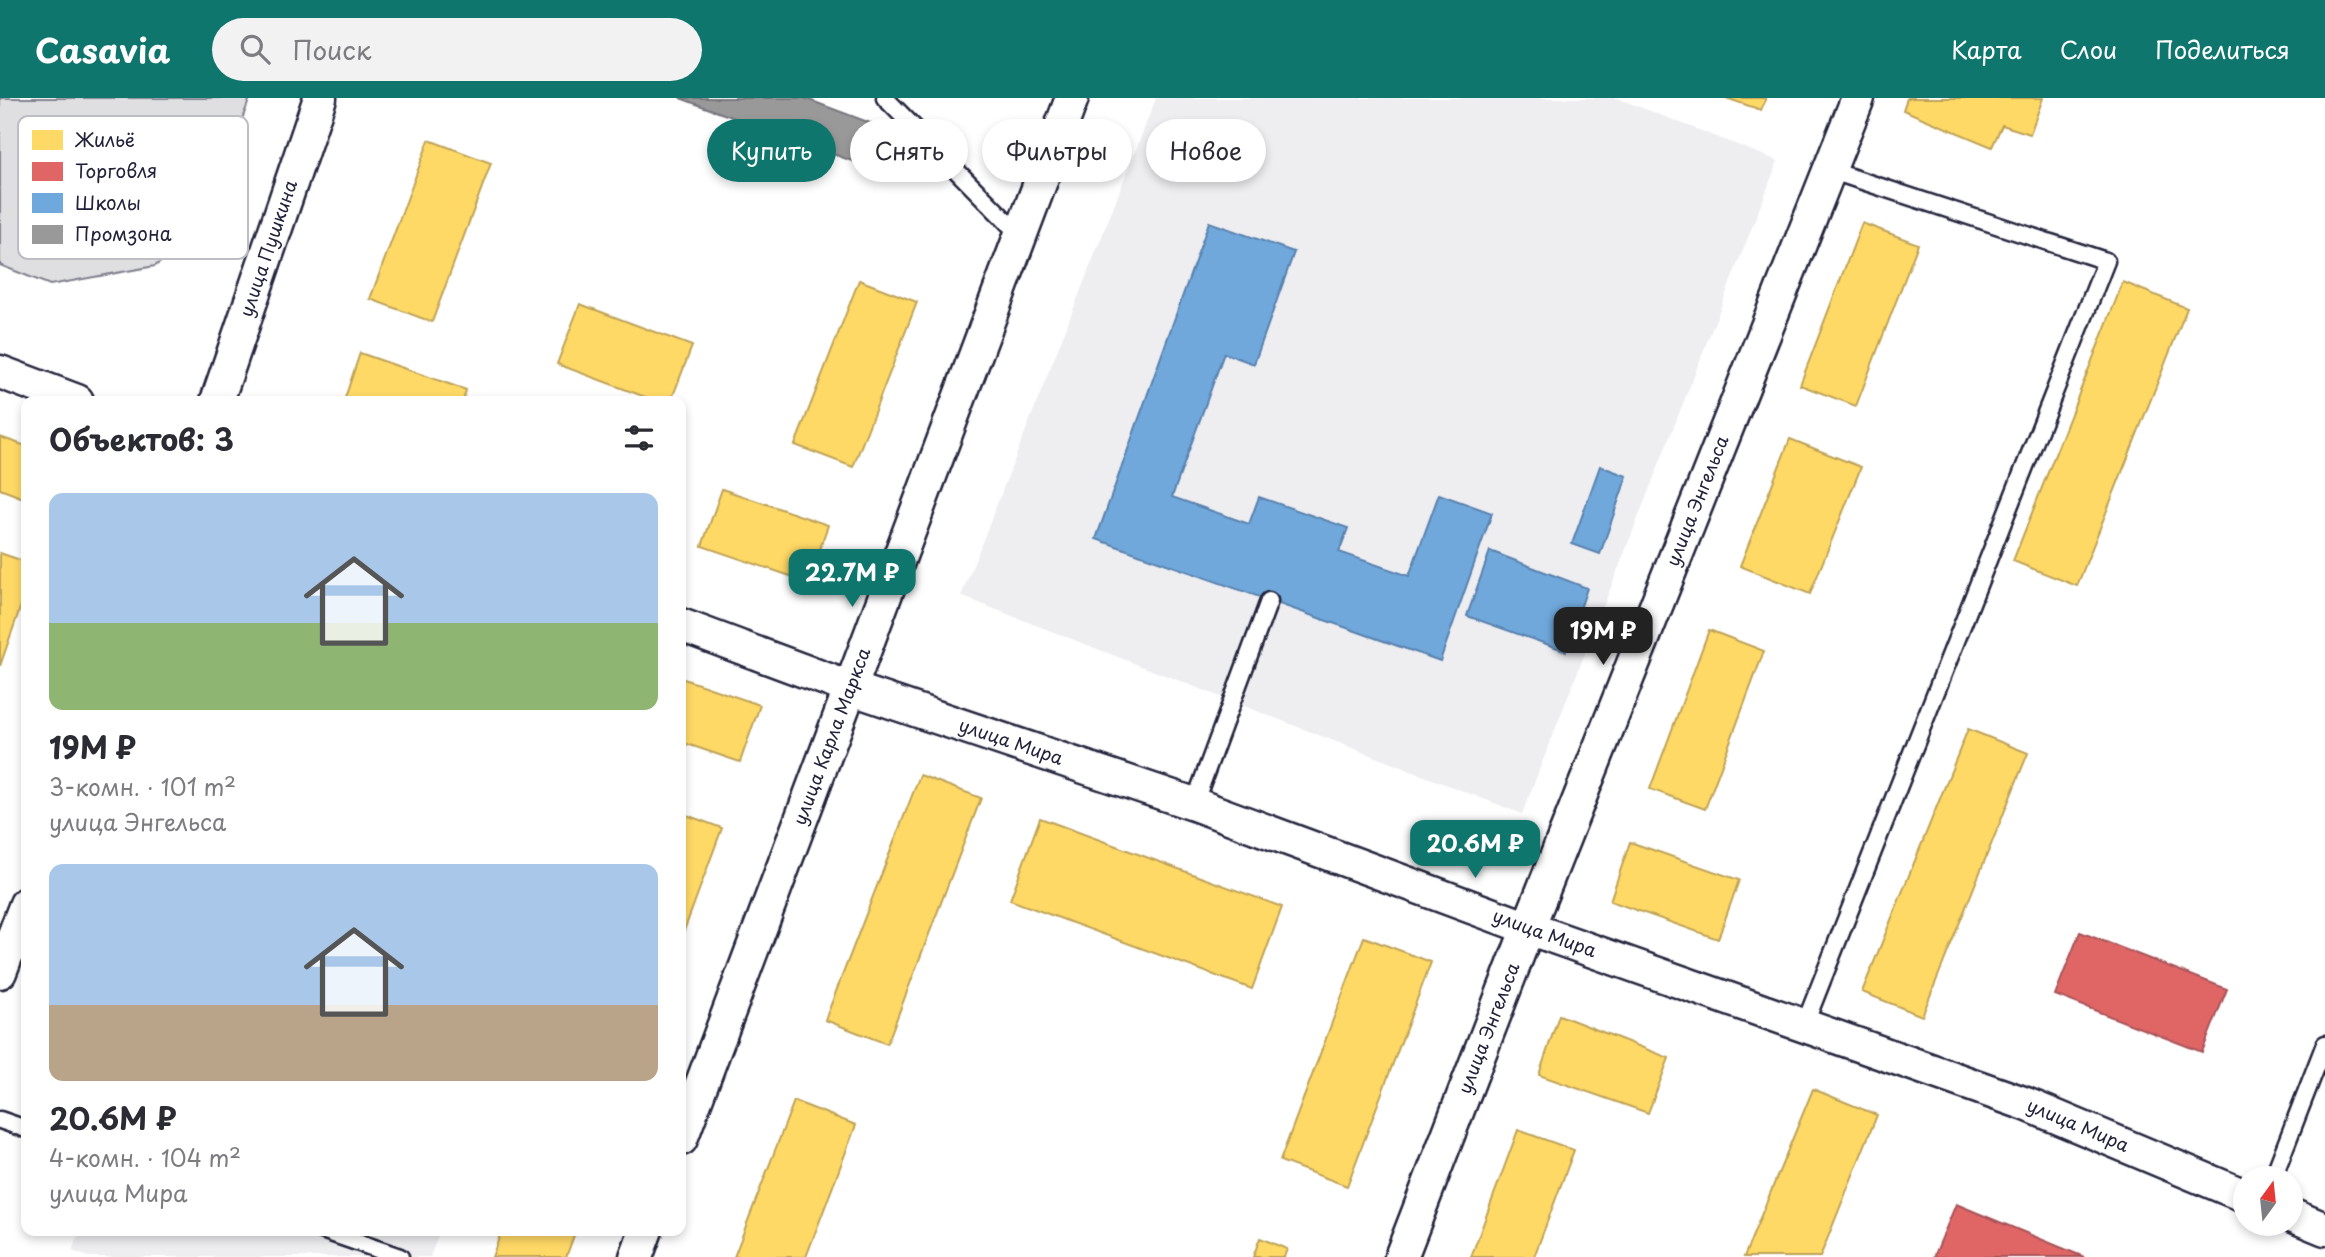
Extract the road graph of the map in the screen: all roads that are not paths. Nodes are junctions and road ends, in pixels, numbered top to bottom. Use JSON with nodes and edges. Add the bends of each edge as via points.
{"nodes":[{"id":1,"x":320,"y":98,"type":"edge"},
{"id":2,"x":885,"y":98,"type":"edge"},
{"id":3,"x":1072,"y":98,"type":"edge"},
{"id":4,"x":1858,"y":98,"type":"edge"},
{"id":5,"x":1829,"y":170,"type":"junction"},
{"id":6,"x":1020,"y":235,"type":"junction"},
{"id":7,"x":0,"y":372,"type":"edge"},
{"id":8,"x":64,"y":396,"type":"edge"},
{"id":9,"x":219,"y":396,"type":"edge"},
{"id":10,"x":1269,"y":601,"type":"dead end"},
{"id":11,"x":686,"y":627,"type":"edge"},
{"id":12,"x":850,"y":688,"type":"junction"},
{"id":13,"x":1194,"y":804,"type":"junction"},
{"id":14,"x":21,"y":917,"type":"edge"},
{"id":15,"x":1528,"y":928,"type":"junction"},
{"id":16,"x":0,"y":972,"type":"edge"},
{"id":17,"x":1804,"y":1026,"type":"junction"},
{"id":18,"x":2325,"y":1044,"type":"edge"},
{"id":19,"x":0,"y":1120,"type":"edge"},
{"id":20,"x":686,"y":1126,"type":"edge"},
{"id":21,"x":21,"y":1127,"type":"edge"},
{"id":22,"x":2278,"y":1166,"type":"edge"},
{"id":23,"x":2233,"y":1191,"type":"edge"},
{"id":24,"x":2303,"y":1220,"type":"edge"},
{"id":25,"x":2325,"y":1229,"type":"edge"},
{"id":26,"x":339,"y":1236,"type":"edge"},
{"id":27,"x":644,"y":1236,"type":"edge"},
{"id":28,"x":400,"y":1257,"type":"edge"},
{"id":29,"x":636,"y":1257,"type":"edge"},
{"id":30,"x":1401,"y":1257,"type":"edge"}],
"edges":[{"from":1,"to":9,"type":"street","name":"улица Пушкина"},
{"from":2,"to":6,"type":"lane"},
{"from":3,"to":6,"type":"street","name":"улица Карла Маркса"},
{"from":4,"to":5,"type":"street","name":"улица Энгельса"},
{"from":5,"to":15,"type":"street","name":"улица Энгельса"},
{"from":5,"to":17,"type":"lane","via":[[2106,261]]},
{"from":6,"to":12,"type":"street","name":"улица Карла Маркса"},
{"from":7,"to":8,"type":"street"},
{"from":10,"to":13,"type":"lane"},
{"from":11,"to":12,"type":"street","name":"улица Мира"},
{"from":12,"to":13,"type":"street","name":"улица Мира"},
{"from":12,"to":20,"type":"street","name":"улица Карла Маркса"},
{"from":13,"to":15,"type":"street","name":"улица Мира"},
{"from":14,"to":16,"type":"street"},
{"from":15,"to":17,"type":"street","name":"улица Мира"},
{"from":15,"to":30,"type":"street","name":"улица Энгельса"},
{"from":17,"to":23,"type":"street","name":"улица Мира","via":[[2026,1104]]},
{"from":18,"to":22,"type":"lane"},
{"from":19,"to":21,"type":"lane"},
{"from":24,"to":25,"type":"street"},
{"from":26,"to":28,"type":"lane"},
{"from":27,"to":29,"type":"street"}]}
